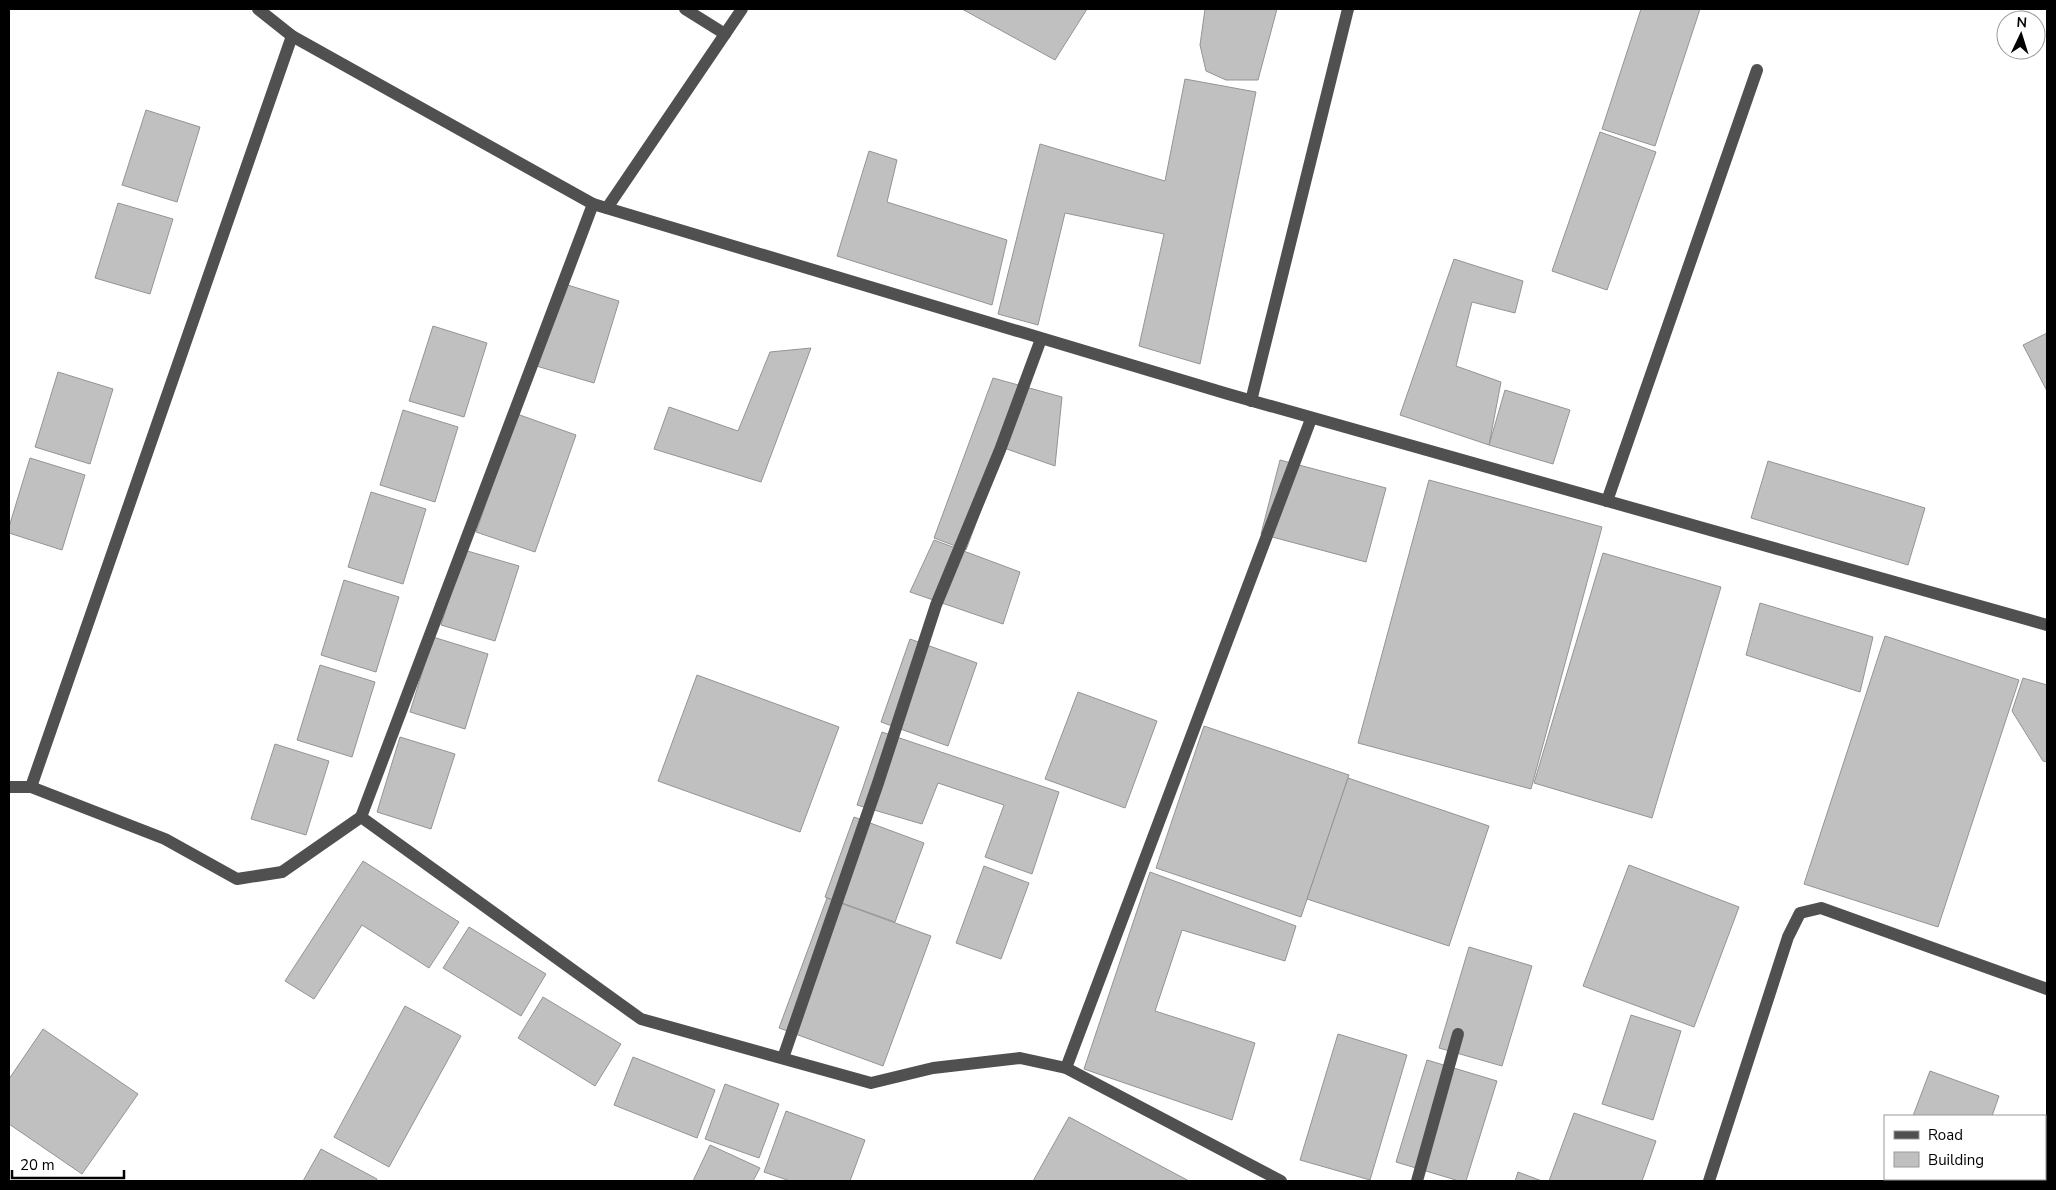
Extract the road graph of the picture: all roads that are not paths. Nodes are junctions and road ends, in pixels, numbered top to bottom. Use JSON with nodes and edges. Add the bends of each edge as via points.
{"nodes":[{"id":1,"x":258,"y":9,"type":"edge"},
{"id":2,"x":685,"y":9,"type":"edge"},
{"id":3,"x":742,"y":9,"type":"edge"},
{"id":4,"x":1348,"y":9,"type":"edge"},
{"id":5,"x":725,"y":34,"type":"junction"},
{"id":6,"x":292,"y":36,"type":"junction"},
{"id":7,"x":1757,"y":70,"type":"dead end"},
{"id":8,"x":593,"y":204,"type":"junction"},
{"id":9,"x":607,"y":208,"type":"junction"},
{"id":10,"x":1041,"y":339,"type":"junction"},
{"id":11,"x":1251,"y":401,"type":"junction"},
{"id":12,"x":1311,"y":418,"type":"junction"},
{"id":13,"x":1607,"y":501,"type":"junction"},
{"id":14,"x":2047,"y":625,"type":"edge"},
{"id":15,"x":9,"y":786,"type":"edge"},
{"id":16,"x":31,"y":787,"type":"junction"},
{"id":17,"x":361,"y":817,"type":"junction"},
{"id":18,"x":2047,"y":989,"type":"edge"},
{"id":19,"x":1458,"y":1034,"type":"dead end"},
{"id":20,"x":783,"y":1058,"type":"junction"},
{"id":21,"x":1066,"y":1068,"type":"junction"},
{"id":22,"x":1281,"y":1181,"type":"edge"},
{"id":23,"x":1417,"y":1181,"type":"edge"},
{"id":24,"x":1709,"y":1181,"type":"edge"}],
"edges":[{"from":1,"to":6,"type":"street"},
{"from":2,"to":5,"type":"street"},
{"from":3,"to":5,"type":"street"},
{"from":4,"to":11,"type":"street"},
{"from":5,"to":9,"type":"street"},
{"from":6,"to":8,"type":"street"},
{"from":6,"to":16,"type":"street"},
{"from":7,"to":13,"type":"street"},
{"from":8,"to":9,"type":"street"},
{"from":8,"to":17,"type":"street"},
{"from":9,"to":10,"type":"street"},
{"from":10,"to":11,"type":"street"},
{"from":10,"to":20,"type":"street","via":[[1000,450],[936,605]]},
{"from":11,"to":12,"type":"street"},
{"from":12,"to":13,"type":"street"},
{"from":12,"to":21,"type":"street"},
{"from":13,"to":14,"type":"street"},
{"from":15,"to":16,"type":"street"},
{"from":16,"to":17,"type":"street","via":[[165,839],[237,879],[282,872]]},
{"from":17,"to":20,"type":"street","via":[[641,1019]]},
{"from":18,"to":24,"type":"street","via":[[1821,908],[1800,913],[1788,937]]},
{"from":19,"to":23,"type":"street"},
{"from":20,"to":21,"type":"street","via":[[871,1083],[934,1068],[1020,1058]]},
{"from":21,"to":22,"type":"street"}]}
